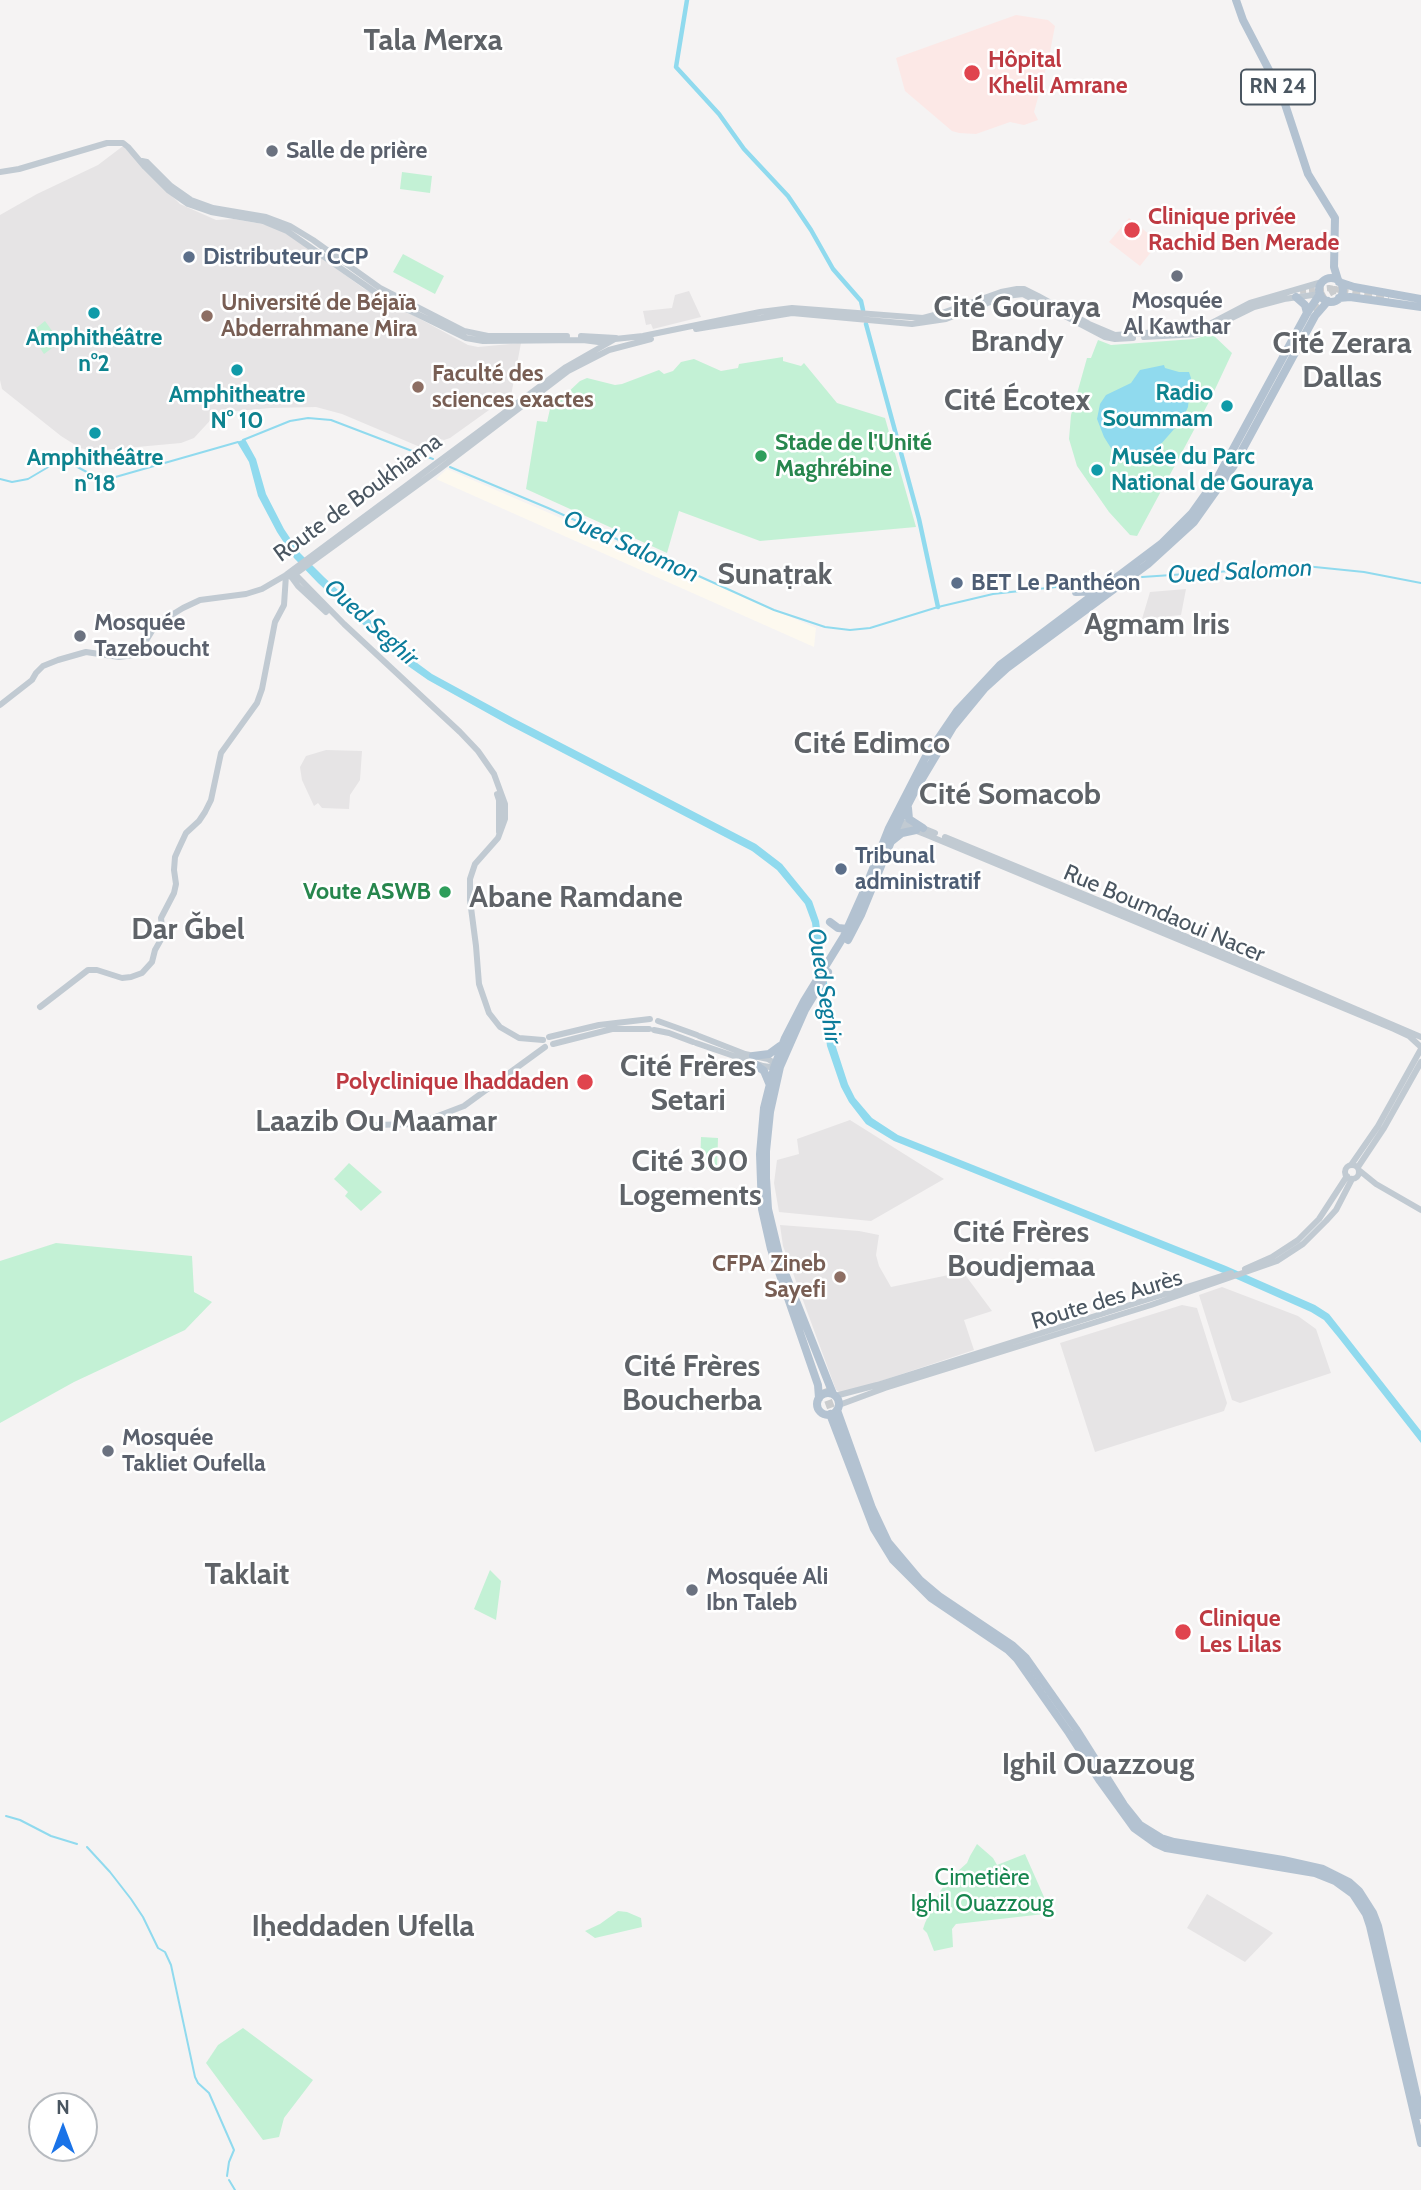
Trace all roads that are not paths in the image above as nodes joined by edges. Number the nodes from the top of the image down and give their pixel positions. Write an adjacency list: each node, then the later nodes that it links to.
1 (1236, 0): 4 (main road, RN 24)
2 (0, 172): 3 (street)
3 (252, 216): 15 (street); 16 (street)
4 (1334, 267): 5 (main road, RN 24); 6 (main road, RN 24)
5 (1325, 280): 6 (main road); 7 (main road); 14 (street)
6 (1338, 281): 9 (main road); 10 (main road)
7 (1320, 294): 8 (street); 11 (main road); 13 (main road)
8 (1296, 297): 13 (main road); 14 (street)
9 (1339, 298): 11 (main road); 12 (main road)
10 (1421, 299)
11 (1328, 301): 25 (main road)
12 (1421, 307)
13 (1307, 313): 22 (main road)
14 (871, 318): 15 (street, Route de Boukhiama); 17 (street, Route de Boukhiama)
15 (619, 338): 17 (street); 18 (street, Route de Boukhiama)
16 (589, 341): 18 (street); 19 (street)
17 (626, 345): 18 (street, Route de Boukhiama)
18 (611, 346): 19 (street, Route de Boukhiama); 20 (street, Route de Boukhiama)
19 (591, 352): 20 (street, Route de Boukhiama)
20 (446, 460): 21 (street, Route de Boukhiama)
21 (292, 573): 24 (street, Route de Boukhiama); 33 (street); 38 (street)
22 (1100, 591): 23 (main road); 26 (main road)
23 (1076, 592)
24 (0, 705)
25 (910, 801): 26 (main road); 27 (main road)
26 (894, 825): 27 (street, Rue Boumdaoui Nacer); 28 (main road); 30 (main road)
27 (920, 829): 28 (main road); 36 (street, Rue Boumdaoui Nacer); 40 (street, Rue Boumdaoui Nacer)
28 (890, 843): 31 (main road)
29 (830, 922): 30 (main road)
30 (848, 929): 31 (main road)
31 (837, 954): 32 (main road)
32 (817, 985): 39 (main road); 43 (main road)
33 (40, 1007)
34 (654, 1020): 35 (street); 37 (street); 38 (street)
35 (652, 1030): 37 (street); 38 (street)
36 (1421, 1037)
37 (696, 1039): 41 (street)
38 (547, 1042): 45 (street)
39 (783, 1044): 41 (main road); 43 (main road)
40 (1421, 1048): 46 (street)
41 (752, 1059): 43 (street); 44 (main road)
42 (1421, 1062): 46 (street)
43 (776, 1066): 44 (main road); 51 (main road)
44 (769, 1085): 51 (main road)
45 (374, 1125)
46 (1356, 1168): 47 (street); 47 (street); 48 (street)
47 (1351, 1178): 48 (street); 50 (street, Route des Aurès)
48 (1376, 1184): 49 (street)
49 (1421, 1210)
50 (1219, 1279): 53 (street, Route des Aurès); 55 (street, Route des Aurès)
51 (792, 1300): 52 (main road); 53 (main road); 54 (main road)
52 (824, 1389)
53 (834, 1395): 54 (main road); 55 (main road)
54 (819, 1398): 55 (main road)
55 (835, 1412): 56 (main road); 56 (main road)
56 (869, 1508): 57 (main road); 58 (main road)
57 (1421, 2115)
58 (1421, 2143)

